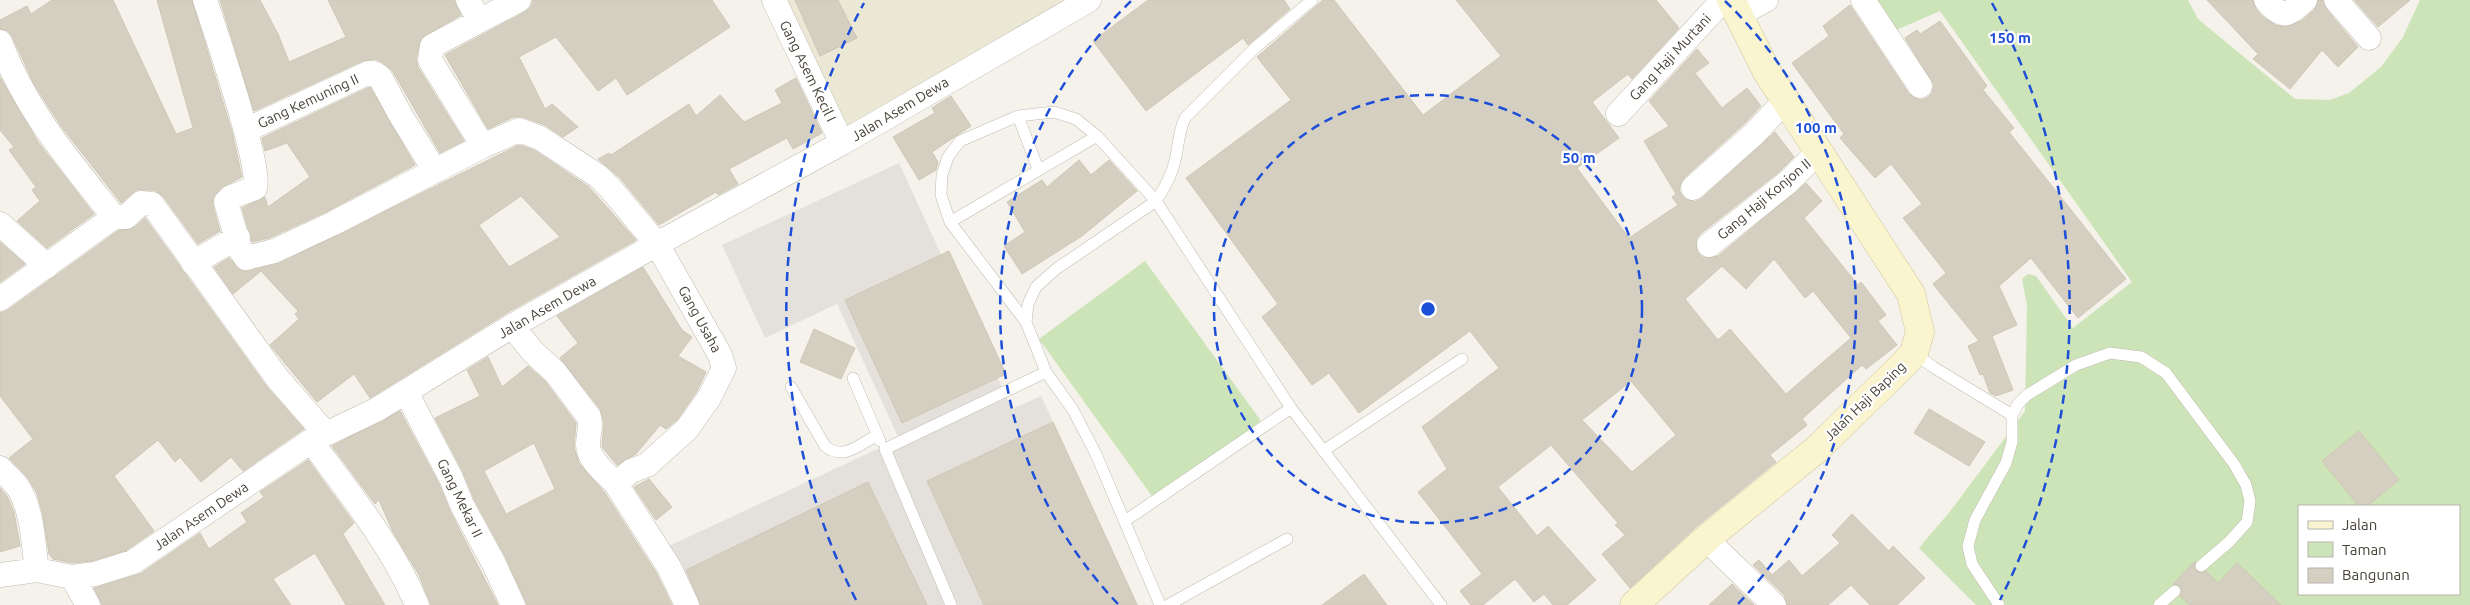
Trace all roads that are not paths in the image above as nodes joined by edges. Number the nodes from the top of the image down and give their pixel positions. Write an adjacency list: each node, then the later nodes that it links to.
1 (205, 0): 19 (street)
2 (519, 0): 12 (street)
3 (774, 0): 21 (street, Gang Asem Kecil I)
4 (1089, 0): 21 (street, Jalan Asem Dewa)
5 (1312, 0): 27 (lane)
6 (1766, 0): 11 (street, Gang Haji Murtani)
7 (1864, 0): 15 (street)
8 (2266, 0): 9 (street)
9 (2304, 0)
10 (2336, 0): 13 (street)
11 (1731, 5): 16 (street, Jalan Haji Baping); 17 (street, Gang Haji Murtani)
12 (473, 10): 22 (street)
13 (2369, 38)
14 (0, 42): 28 (street)
15 (1920, 86)
16 (1785, 101): 23 (street, Jalan Haji Baping); 26 (street)
17 (1618, 114)
18 (1018, 116): 20 (lane); 24 (lane); 29 (lane)
19 (246, 130): 25 (street, Gang Kemuning II); 31 (street)
20 (1097, 136): 24 (lane); 27 (lane)
21 (842, 143): 32 (street, Jalan Asem Dewa)
22 (483, 146): 25 (street); 32 (street)
23 (1818, 152): 33 (street, Gang Haji Konjon II); 39 (street, Jalan Haji Baping)
24 (1038, 169): 29 (lane)
25 (435, 171): 31 (street)
26 (1693, 188)
27 (1156, 201): 37 (lane); 45 (lane)
28 (114, 217): 34 (street); 35 (street)
29 (950, 222): 37 (lane)
30 (0, 224): 35 (street)
31 (238, 237): 34 (street)
32 (657, 244): 38 (street, Jalan Asem Dewa); 52 (street, Gang Usaha)
33 (1709, 245)
34 (193, 262): 48 (street)
35 (47, 266): 36 (street)
36 (0, 299)
37 (1026, 322): 41 (lane)
38 (512, 326): 44 (street, Jalan Asem Dewa); 52 (street)
39 (1914, 353): 46 (lane); 54 (street, Jalan Haji Baping)
40 (1462, 359): 50 (lane)
41 (1046, 372): 49 (lane); 53 (lane)
42 (853, 378): 47 (lane)
43 (791, 386): 47 (lane)
44 (406, 392): 48 (street, Jalan Asem Dewa); 63 (street, Gang Mekar II)
45 (1291, 408): 50 (lane); 53 (lane)
46 (2012, 415): 56 (lane); 71 (lane)
47 (877, 435): 49 (lane)
48 (318, 438): 59 (street, Jalan Asem Dewa); 62 (street)
49 (885, 449): 65 (lane)
50 (1323, 451): 68 (lane)
51 (0, 468): 57 (street)
52 (616, 484): 64 (street)
53 (1125, 521): 66 (lane)
54 (1706, 539): 69 (street, Jalan Haji Baping); 70 (street)
55 (1287, 540): 67 (lane)
56 (2201, 566)
57 (34, 570): 58 (street, Jalan Asem Dewa); 59 (street, Jalan Asem Dewa)
58 (2, 575)
59 (72, 576): 61 (street)
60 (2175, 591): 72 (lane)
61 (88, 605)
62 (417, 605)
63 (513, 605)
64 (686, 605)
65 (951, 605)
66 (1160, 605)
67 (1168, 605)
68 (1441, 605)
69 (1634, 605)
70 (1774, 605)
71 (1999, 605)
72 (2159, 605)

